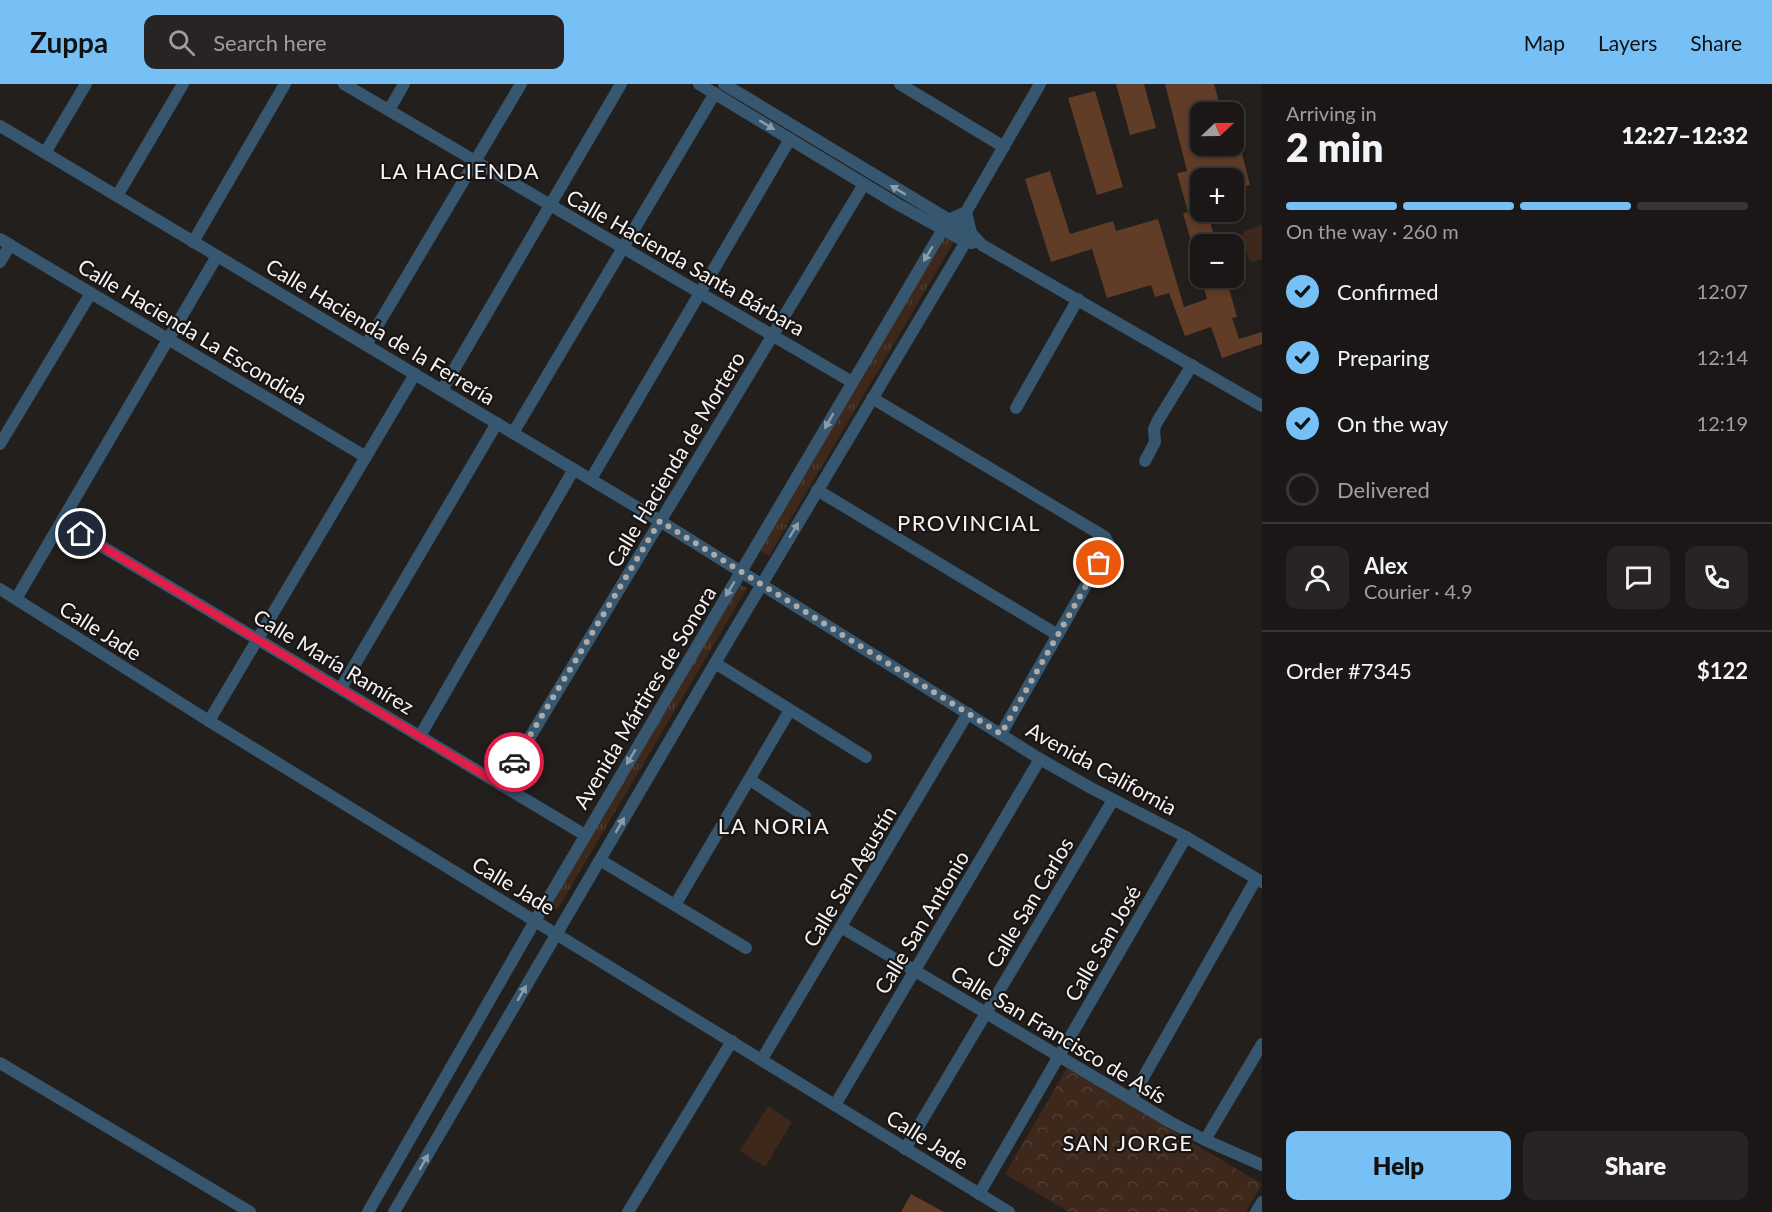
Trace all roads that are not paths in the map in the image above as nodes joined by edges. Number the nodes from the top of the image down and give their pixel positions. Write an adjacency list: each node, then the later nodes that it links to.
1 (86, 84): 18 (street)
2 (183, 84): 21 (street)
3 (285, 84): 27 (street)
4 (344, 84): 14 (street, Calle Hacienda Santa Bárbara)
5 (404, 84): 14 (street)
6 (521, 84): 19 (street)
7 (621, 84): 22 (street)
8 (699, 84): 12 (street)
9 (724, 84): 13 (street)
10 (900, 84): 17 (street)
11 (1040, 84): 17 (street)
12 (714, 93): 13 (street); 28 (street)
13 (738, 93): 16 (street, one-way to 16); 24 (street, one-way to 13)
14 (389, 110): 19 (street, Calle Hacienda Santa Bárbara)
15 (0, 126): 18 (street, Calle Hacienda de la Ferrería)
16 (790, 139): 20 (street); 32 (street)
17 (1004, 147): 23 (street)
18 (45, 153): 21 (street, Calle Hacienda de la Ferrería)
19 (475, 161): 22 (street, Calle Hacienda Santa Bárbara); 36 (street)
20 (864, 184): 24 (street); 34 (street, Calle Hacienda de Mortero)
21 (117, 196): 27 (street, Calle Hacienda de la Ferrería)
22 (550, 205): 28 (street, Calle Hacienda Santa Bárbara); 40 (street)
23 (966, 212): 24 (street); 25 (street)
24 (945, 224): 25 (street); 39 (street, Avenida Mártires de Sonora, one-way to 39)
25 (969, 238): 33 (street); 41 (street, Avenida Mártires de Sonora)
26 (5, 242): 30 (street); 31 (street, Calle Hacienda La Escondida)
27 (193, 242): 29 (street, Calle Hacienda de la Ferrería)
28 (623, 248): 32 (street, Calle Hacienda Santa Bárbara); 45 (street)
29 (217, 256): 35 (street); 36 (street, Calle Hacienda de la Ferrería)
30 (0, 262)
31 (91, 293): 35 (street, Calle Hacienda La Escondida); 46 (street)
32 (700, 293): 34 (street, Calle Hacienda Santa Bárbara); 50 (street)
33 (1078, 299): 37 (street); 43 (street)
34 (773, 336): 39 (street, Calle Hacienda Santa Bárbara); 52 (street, Calle Hacienda de Mortero)
35 (168, 339): 47 (street, Calle Hacienda La Escondida); 53 (street)
36 (366, 345): 38 (street, Calle Hacienda de la Ferrería)
37 (1192, 365): 42 (street); 48 (street)
38 (415, 374): 40 (street, Calle Hacienda de la Ferrería); 47 (street)
39 (852, 382): 54 (street, Avenida Mártires de Sonora, one-way to 54)
40 (442, 390): 44 (street, Calle Hacienda de la Ferrería)
41 (872, 398): 51 (street, Avenida Mártires de Sonora); 58 (street)
42 (1262, 406)
43 (1016, 408)
44 (497, 423): 45 (street, Calle Hacienda de la Ferrería); 61 (street)
45 (513, 433): 49 (street, Calle Hacienda de la Ferrería)
46 (0, 444)
47 (366, 457): 59 (street)
48 (1145, 461)
49 (574, 469): 50 (street, Calle Hacienda de la Ferrería); 66 (street)
50 (591, 479): 52 (street, Calle Hacienda de la Ferrería)
51 (817, 490): 55 (street, Avenida Mártires de Sonora, one-way to 51); 58 (street)
52 (660, 521): 54 (street, Calle Hacienda de la Ferrería); 70 (street, Calle Hacienda de Mortero)
53 (62, 522): 57 (street); 59 (street, Calle María Ramírez)
54 (741, 571): 55 (street, Avenida California); 73 (street, Avenida Mártires de Sonora, one-way to 73)
55 (762, 584): 60 (street, Avenida Mártires de Sonora); 63 (street, Avenida California)
56 (0, 589): 57 (street, Calle Jade)
57 (16, 599): 64 (street, Calle Jade)
58 (1058, 635): 65 (street)
59 (258, 639): 61 (street, Calle María Ramírez); 64 (street)
60 (715, 663): 62 (street); 75 (street, Avenida Mártires de Sonora, one-way to 60)
61 (341, 688): 66 (street, Calle María Ramírez)
62 (790, 710): 67 (street); 69 (street)
63 (968, 713): 65 (street, Avenida California); 79 (street, Calle San Agustín)
64 (209, 721): 78 (street, Calle Jade)
65 (1001, 734): 68 (street, Avenida California)
66 (420, 736): 70 (street, Calle María Ramírez)
67 (866, 757)
68 (1040, 759): 71 (street, Avenida California); 82 (street, Calle San Antonio)
69 (750, 780): 72 (street); 77 (street)
70 (501, 785): 73 (street, Calle María Ramírez)
71 (1113, 800): 74 (street, Avenida California); 83 (street, Calle San Carlos)
72 (805, 816)
73 (585, 835): 78 (street, Avenida Mártires de Sonora)
74 (1186, 837): 76 (street, Avenida California); 86 (street, Calle San José)
75 (600, 860): 77 (street); 80 (street, Avenida Mártires de Sonora)
76 (1259, 881): 89 (street)
77 (675, 905): 81 (street)
78 (535, 921): 80 (street, Calle Jade); 97 (street, Avenida Mártires de Sonora)
79 (841, 927): 82 (street, Calle San Francisco de Asís); 87 (street, Calle San Agustín)
80 (557, 934): 84 (street, Calle Jade); 98 (street, Avenida Mártires de Sonora, one-way to 80)
81 (746, 948)
82 (914, 970): 83 (street, Calle San Francisco de Asís); 90 (street, Calle San Antonio)
83 (986, 1012): 86 (street, Calle San Francisco de Asís); 92 (street, Calle San Carlos)
84 (732, 1041): 87 (street, Calle Jade); 99 (street)
85 (1262, 1044): 91 (street)
86 (1059, 1056): 89 (street, Calle San Francisco de Asís); 94 (street, Calle San José)
87 (762, 1059): 90 (street, Calle Jade)
88 (0, 1063): 96 (street)
89 (1131, 1099): 91 (street, Calle San Francisco de Asís)
90 (835, 1105): 92 (street, Calle Jade)
91 (1205, 1140): 93 (street, Calle San Francisco de Asís)
92 (905, 1149): 94 (street, Calle Jade)
93 (1262, 1165)
94 (979, 1194): 100 (street, Calle Jade)
95 (1262, 1202): 101 (street)
96 (250, 1212)
97 (368, 1212)
98 (394, 1212)
99 (628, 1212)
100 (1009, 1212)
101 (1256, 1212)

